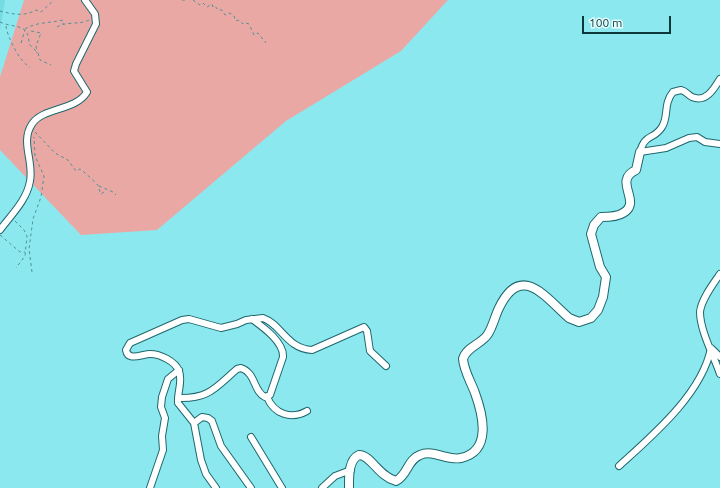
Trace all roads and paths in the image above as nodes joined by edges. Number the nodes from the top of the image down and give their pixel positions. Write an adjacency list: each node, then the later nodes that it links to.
1 (54, 0): 6 (path)
2 (85, 0): 7 (street)
3 (182, 0): 4 (path)
4 (185, 0)
5 (193, 0): 15 (path)
6 (0, 10)
7 (96, 17): 9 (path); 20 (street)
8 (0, 22): 10 (path)
9 (63, 24): 11 (path); 12 (path)
10 (6, 25): 12 (path); 18 (path)
11 (57, 27)
12 (25, 30): 14 (path); 16 (path)
13 (31, 31): 16 (path)
14 (21, 43)
15 (266, 43)
16 (38, 54): 17 (path)
17 (51, 65)
18 (30, 67)
19 (720, 79): 22 (street)
20 (31, 130): 23 (path); 26 (street); 31 (path)
21 (720, 144): 22 (street)
22 (640, 152): 45 (street)
23 (99, 186): 24 (path); 25 (path)
24 (104, 192)
25 (116, 195)
26 (9, 218): 27 (street); 29 (path)
27 (0, 230)
28 (0, 235): 29 (path)
29 (25, 252): 30 (path)
30 (16, 268)
31 (32, 272)
32 (720, 274): 34 (street)
33 (252, 319): 36 (street); 37 (street); 39 (street)
34 (711, 348): 35 (street); 38 (street); 44 (street)
35 (720, 357)
36 (386, 366)
37 (179, 370): 40 (street); 47 (street)
38 (720, 374)
39 (267, 397): 40 (street); 41 (street)
40 (178, 398): 42 (street)
41 (307, 411)
42 (194, 423): 46 (street); 48 (street)
43 (251, 437): 49 (street)
44 (619, 466)
45 (351, 470): 50 (street); 51 (street)
46 (248, 487)
47 (150, 488)
48 (216, 488)
49 (282, 488)
50 (322, 488)
51 (349, 488)

